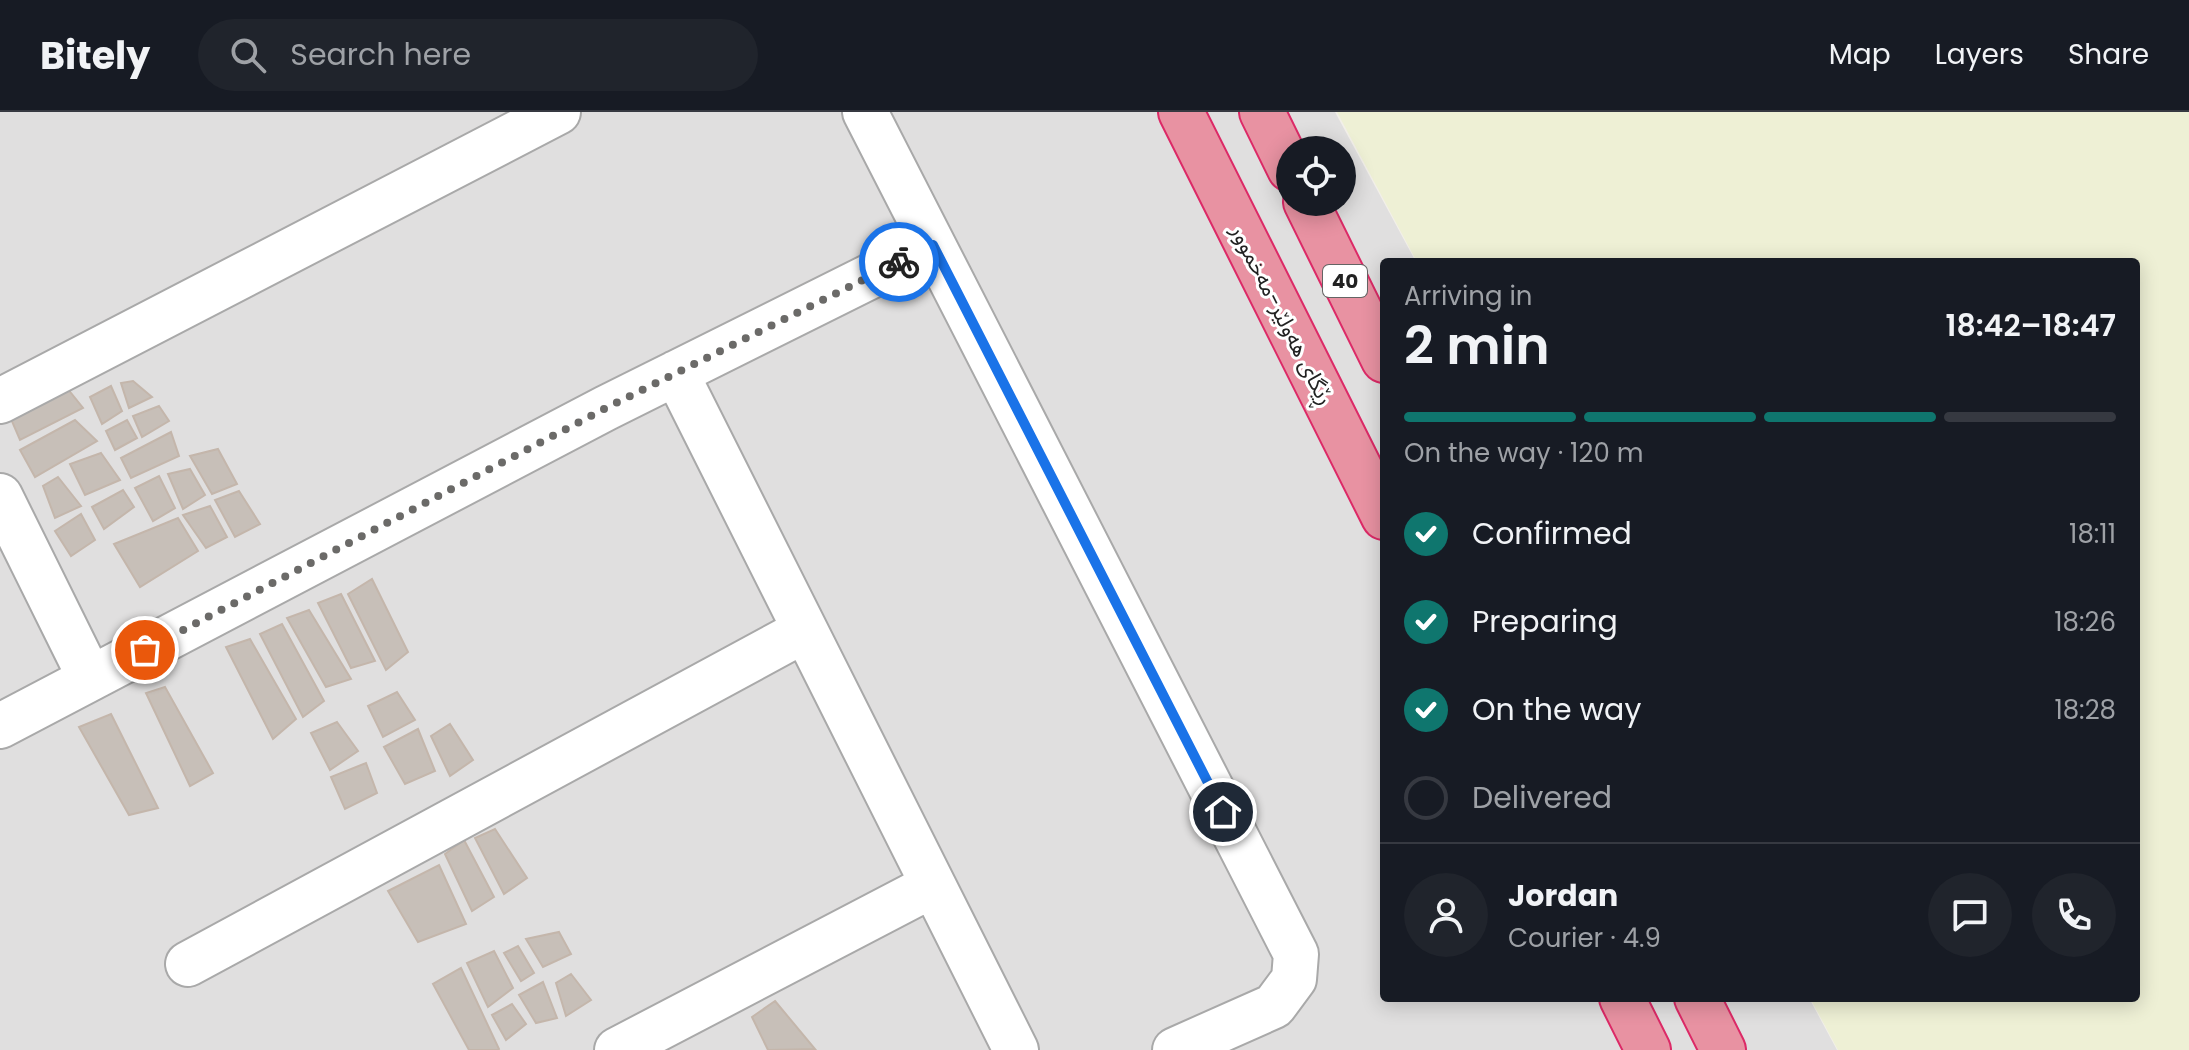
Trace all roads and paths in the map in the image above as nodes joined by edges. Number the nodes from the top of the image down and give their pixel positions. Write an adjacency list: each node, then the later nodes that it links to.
1 (865, 112): 7 (street)
2 (1181, 112): 12 (highway, ڕێگای هەولێر-مەخموور)
3 (1262, 112): 5 (highway)
4 (552, 113): 10 (street)
5 (1276, 140)
6 (1313, 216): 8 (highway, 40)
7 (933, 245): 9 (street); 22 (street)
8 (1380, 352)
9 (676, 373): 13 (street); 14 (street)
10 (0, 401)
11 (0, 496): 14 (street)
12 (1380, 509)
13 (805, 630): 16 (street); 17 (street)
14 (90, 678): 15 (street)
15 (0, 726)
16 (933, 885): 20 (street); 21 (street)
17 (188, 964)
18 (1624, 1002): 23 (highway)
19 (1699, 1002): 24 (highway)
20 (617, 1050)
21 (1016, 1050)
22 (1175, 1050)
23 (1648, 1050)
24 (1723, 1050)

